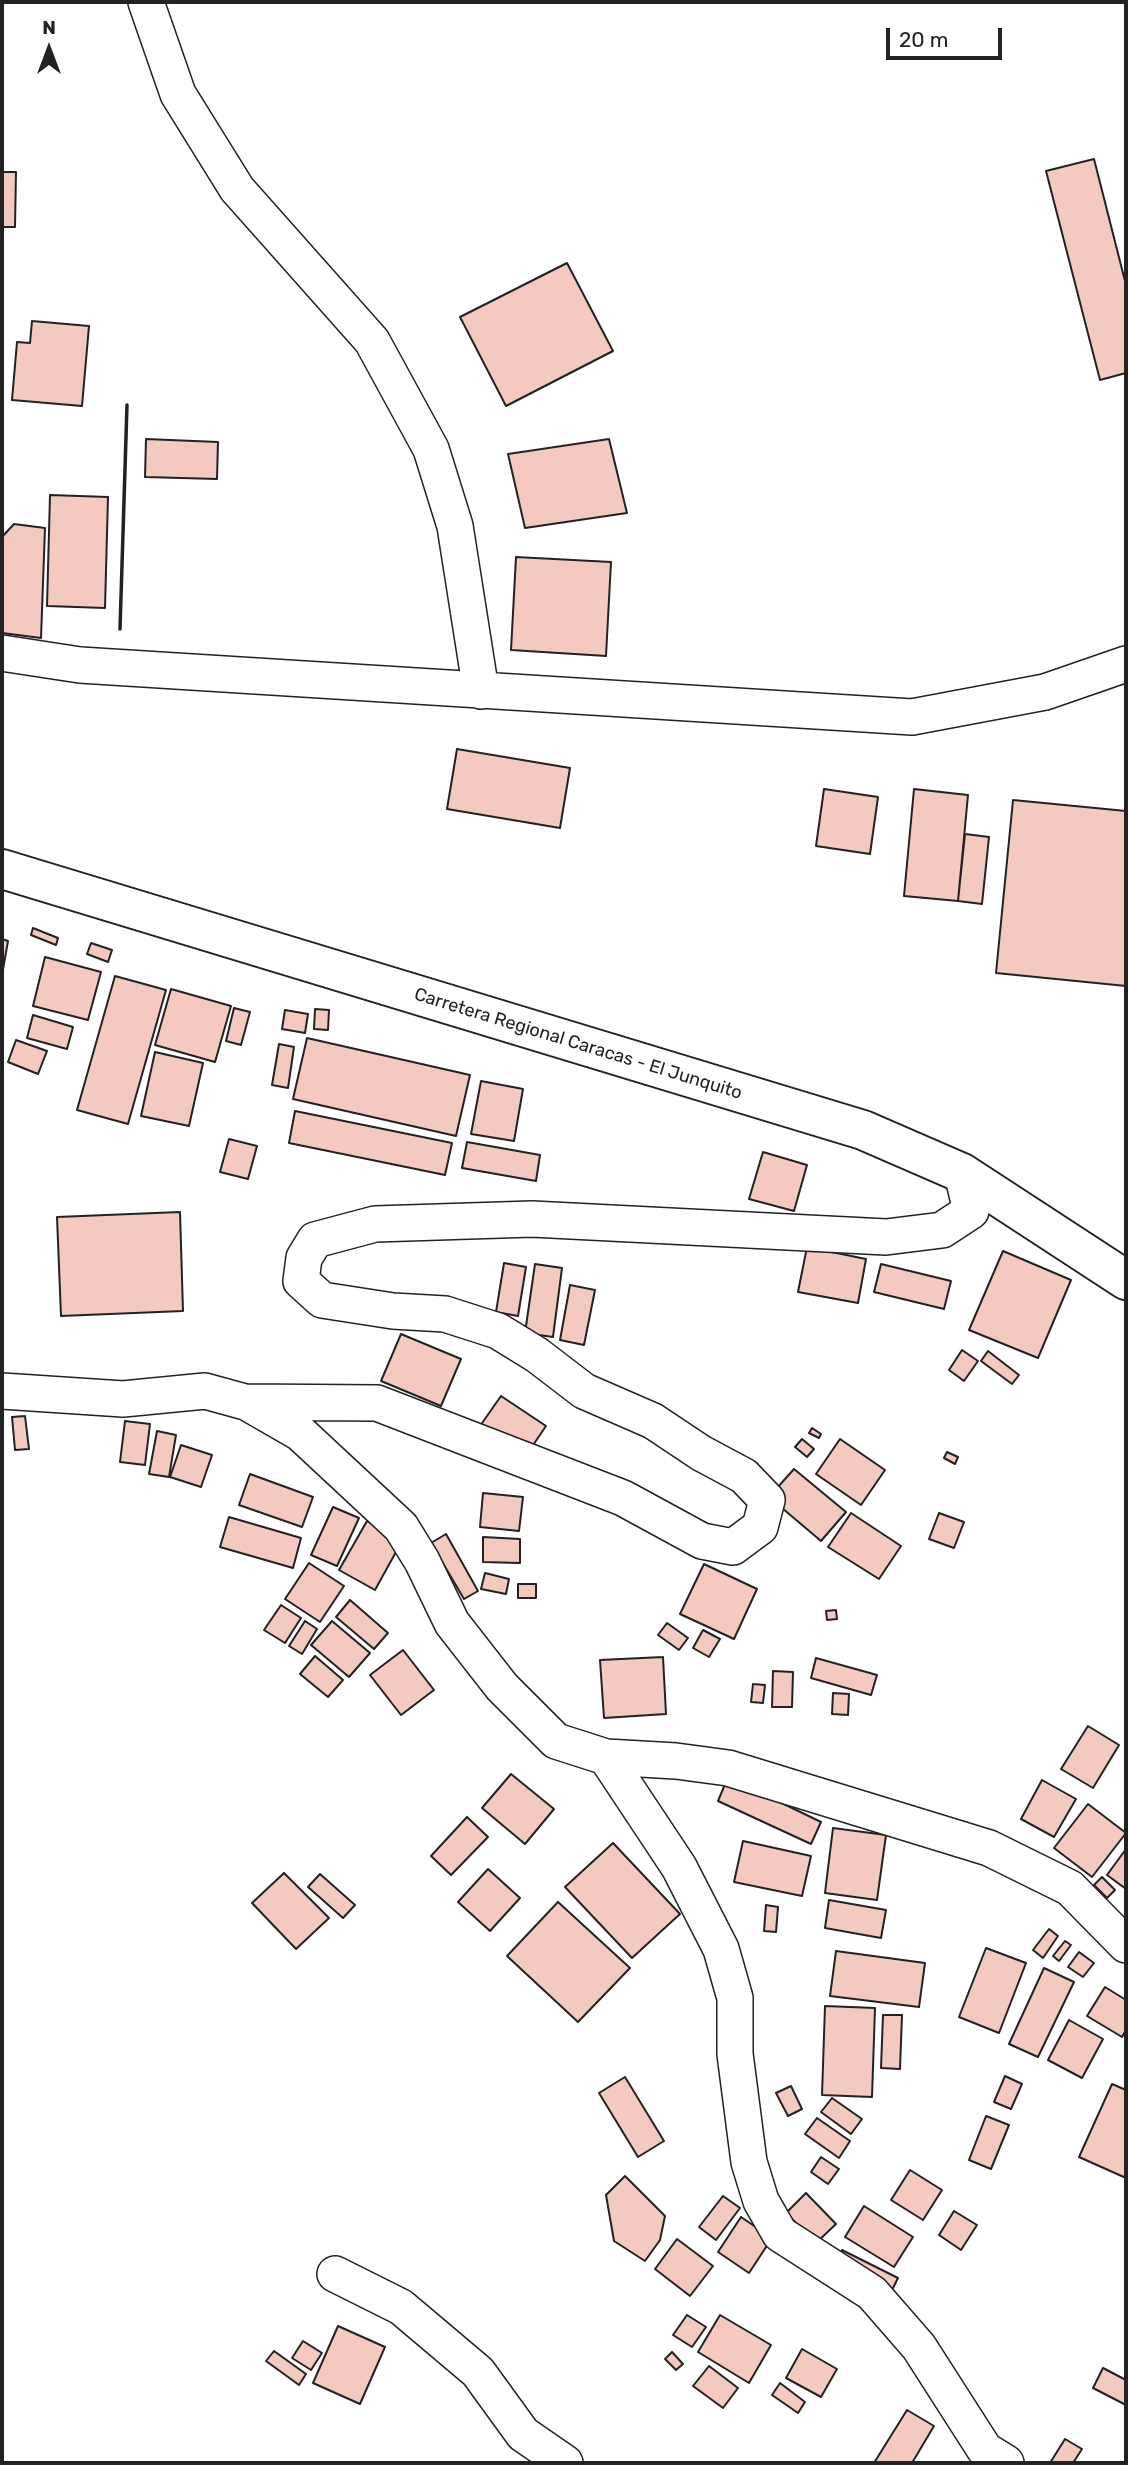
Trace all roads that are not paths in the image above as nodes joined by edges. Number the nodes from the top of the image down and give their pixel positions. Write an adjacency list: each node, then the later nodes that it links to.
1 (146, 2): 4 (street)
2 (2, 653): 4 (street)
3 (1126, 664): 4 (street)
4 (481, 691)
5 (2, 869): 6 (main road, Carretera Regional Caracas - El Junquito)
6 (962, 1173): 7 (main road, Carretera Regional Caracas - El Junquito); 9 (street)
7 (1126, 1280)
8 (2, 1391): 9 (street)
9 (245, 1402): 10 (street)
10 (606, 1757): 11 (street); 14 (street)
11 (1126, 1945)
12 (335, 2274): 13 (street)
13 (565, 2463)
14 (1006, 2463)

